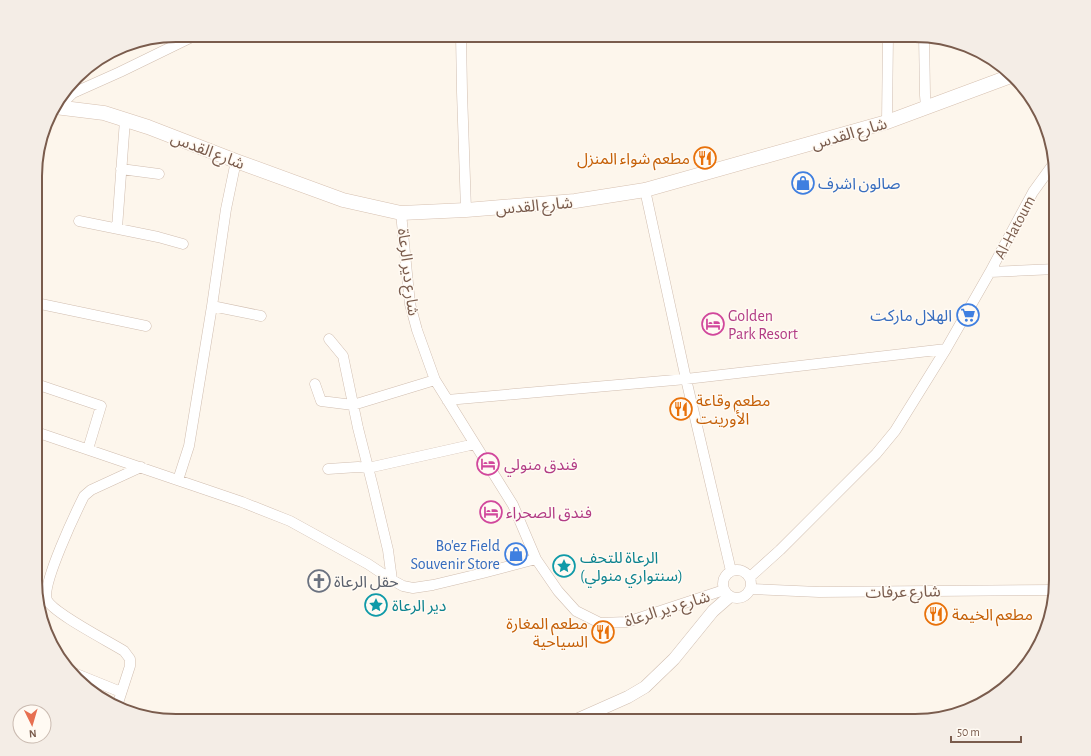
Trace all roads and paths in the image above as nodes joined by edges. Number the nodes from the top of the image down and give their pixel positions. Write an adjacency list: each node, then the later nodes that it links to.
1 (182, 42): 6 (street)
2 (461, 42): 16 (street)
3 (888, 42): 10 (street)
4 (924, 42): 8 (street)
5 (1006, 78): 8 (main road, شارع القدس)
6 (69, 97)
7 (61, 108): 9 (main road, شارع القدس)
8 (926, 108): 10 (main road, شارع القدس)
9 (125, 120): 11 (main road, شارع القدس); 12 (street)
10 (887, 122): 15 (main road, شارع القدس)
11 (236, 161): 17 (main road, شارع القدس); 24 (street)
12 (121, 169): 14 (street); 19 (street)
13 (1049, 169): 22 (street, Al-Hatoum)
14 (159, 174)
15 (645, 190): 16 (main road, شارع القدس); 29 (street)
16 (466, 210): 17 (main road, شارع القدس)
17 (401, 213): 30 (street, شارع دير الرعاة)
18 (79, 221): 19 (street)
19 (117, 228): 20 (street)
20 (183, 244)
21 (1049, 269): 22 (street)
22 (990, 272): 28 (street, Al-Hatoum)
23 (42, 305): 26 (street)
24 (212, 306): 25 (street); 41 (street)
25 (261, 316)
26 (146, 326)
27 (329, 339): 34 (street)
28 (946, 349): 29 (street); 44 (street, Al-Hatoum)
29 (686, 379): 33 (street); 43 (street)
30 (435, 380): 33 (street, شارع دير الرعاة); 34 (street)
31 (315, 384): 34 (street)
32 (42, 386): 37 (street)
33 (447, 400): 36 (street, شارع دير الرعاة)
34 (353, 405): 39 (street)
35 (42, 434): 37 (street)
36 (475, 444): 39 (street); 42 (street, شارع دير الرعاة)
37 (88, 449): 38 (street)
38 (140, 467): 41 (street); 50 (street)
39 (368, 468): 40 (street); 45 (street)
40 (328, 470)
41 (178, 480): 45 (street)
42 (536, 559): 45 (street); 48 (street, شارع دير الرعاة)
43 (731, 571): 44 (street); 48 (street)
44 (750, 577): 46 (street)
45 (392, 580)
46 (751, 589): 47 (street, شارع عرفات); 48 (street)
47 (1049, 590)
48 (726, 593): 52 (street)
49 (83, 677): 50 (street)
50 (121, 692): 51 (street)
51 (119, 701)
52 (590, 714)

